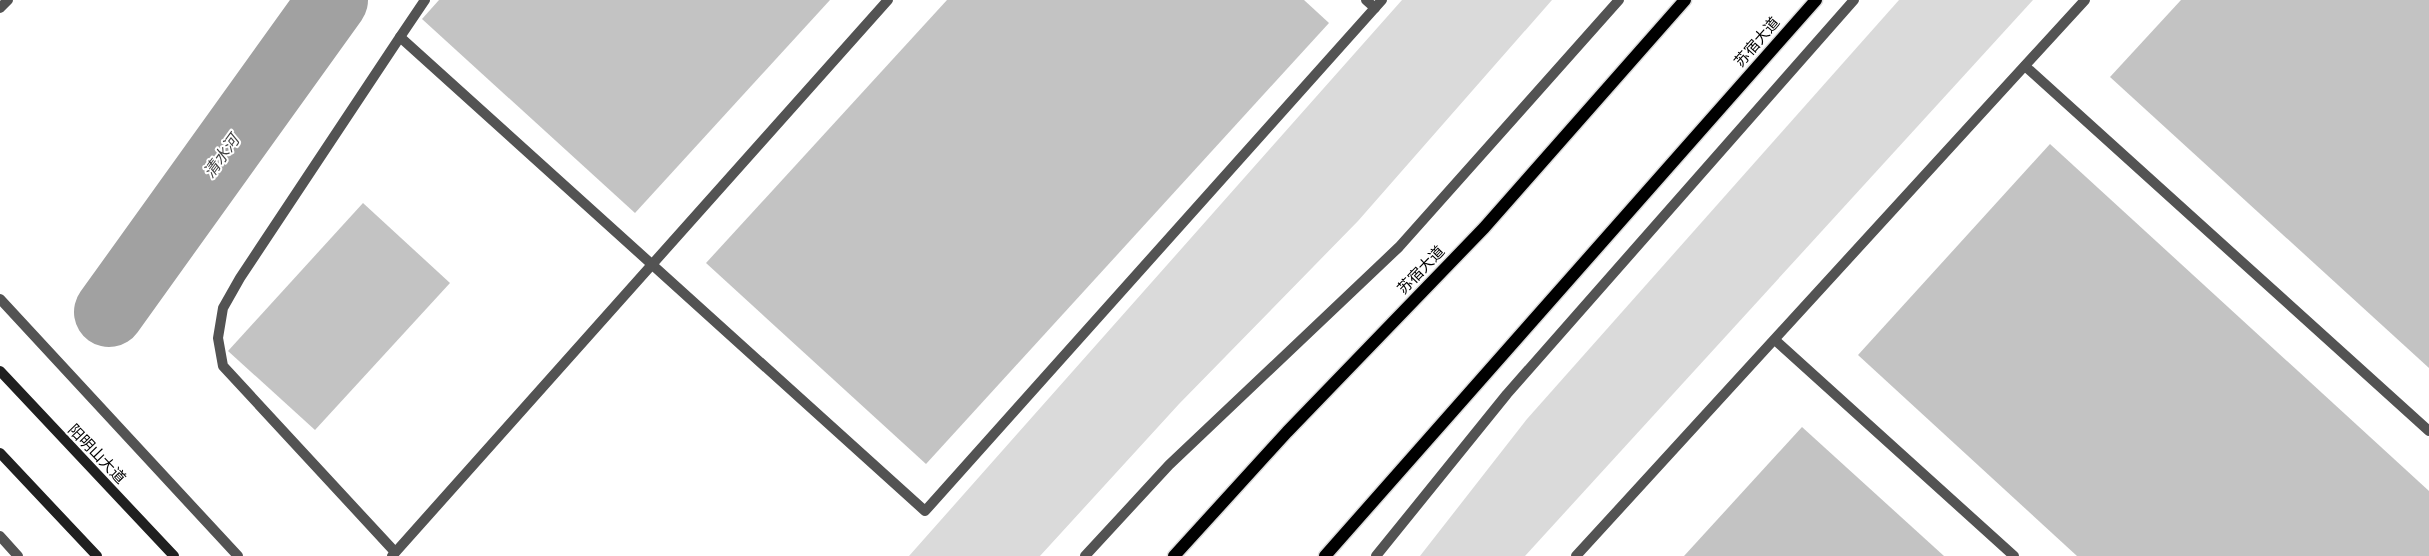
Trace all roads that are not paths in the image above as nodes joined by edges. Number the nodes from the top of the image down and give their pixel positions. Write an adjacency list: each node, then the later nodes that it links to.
1 (8, 0): 11 (lane)
2 (425, 0): 12 (lane)
3 (888, 0): 14 (lane)
4 (1366, 0): 10 (lane)
5 (1619, 0): 26 (lane)
6 (1684, 0): 27 (main road, 苏宿大道)
7 (1816, 0): 28 (main road, 苏宿大道)
8 (1854, 0): 29 (lane)
9 (2085, 0): 13 (lane)
10 (1379, 4): 14 (lane)
11 (0, 8)
12 (400, 37): 14 (lane); 21 (lane)
13 (2025, 66): 16 (lane); 18 (lane)
14 (652, 265): 21 (lane)
15 (0, 299): 25 (lane)
16 (1775, 340): 30 (lane); 31 (lane)
17 (0, 371): 24 (main road, 阳明山大道)
18 (2429, 431)
19 (0, 453): 23 (main road)
20 (0, 536): 22 (lane)
21 (393, 554)
22 (18, 556)
23 (96, 556)
24 (174, 556)
25 (238, 556)
26 (1085, 556)
27 (1174, 556)
28 (1325, 556)
29 (1376, 556)
30 (1576, 556)
31 (2014, 556)

